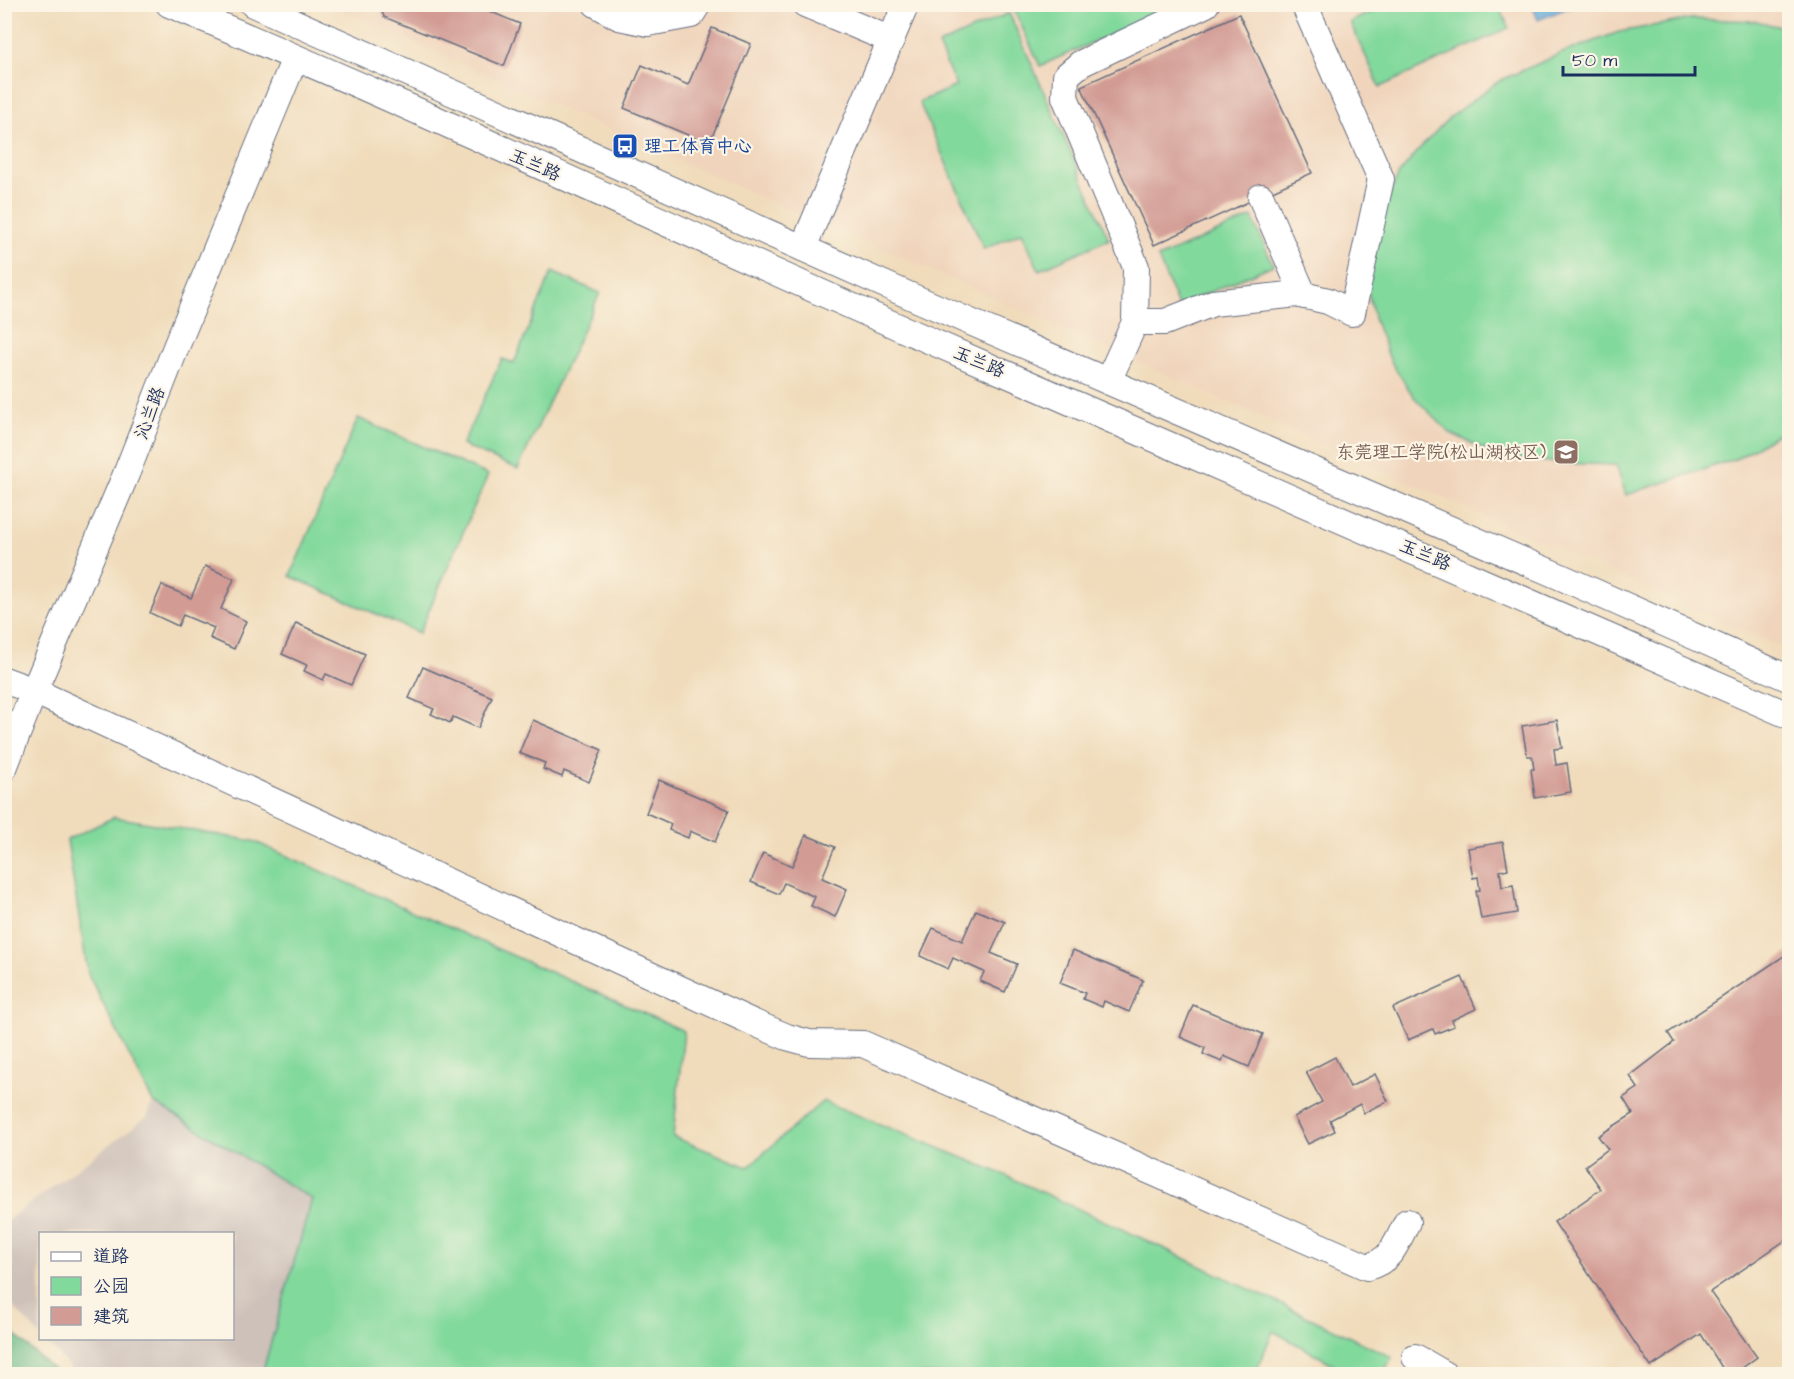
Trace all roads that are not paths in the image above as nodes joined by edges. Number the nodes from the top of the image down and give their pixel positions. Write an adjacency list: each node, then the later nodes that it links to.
1 (169, 4): 10 (street, 玉兰路)
2 (253, 4): 12 (street, 玉兰路)
3 (596, 4): 4 (street)
4 (698, 4)
5 (806, 4): 9 (street)
6 (906, 4): 9 (street)
7 (1206, 4): 14 (street)
8 (1304, 4): 13 (street)
9 (891, 40): 12 (street)
10 (295, 58): 18 (street, 沁兰路); 19 (street, 玉兰路)
11 (1261, 197): 13 (street)
12 (803, 248): 15 (street, 玉兰路)
13 (1304, 296): 14 (street)
14 (1134, 322): 15 (street)
15 (1108, 381): 16 (street, 玉兰路)
16 (1790, 679)
17 (4, 680): 18 (street)
18 (34, 691): 20 (street, 沁兰路); 21 (street)
19 (1790, 716)
20 (4, 768)
21 (1407, 1222)
22 (1415, 1357): 23 (street)
23 (1444, 1374)

